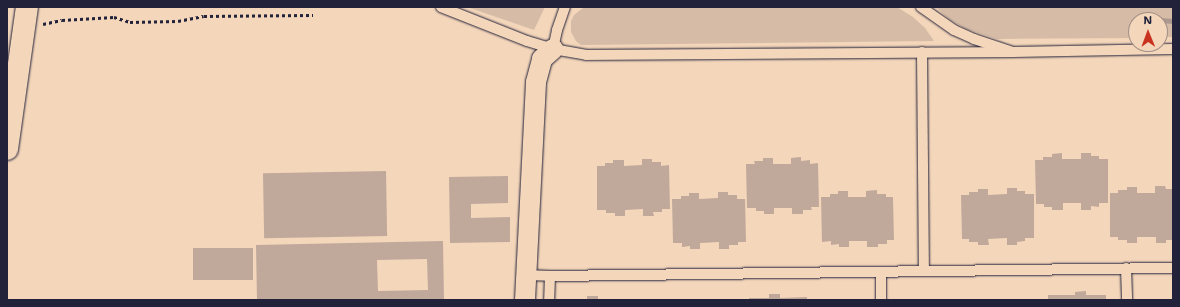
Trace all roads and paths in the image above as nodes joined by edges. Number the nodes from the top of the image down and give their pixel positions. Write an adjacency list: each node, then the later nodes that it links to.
1 (27, 7): 11 (street)
2 (441, 7): 7 (lane)
3 (565, 7): 7 (lane)
4 (921, 7): 10 (lane)
5 (313, 15): 6 (path)
6 (43, 24)
7 (553, 49): 9 (lane); 16 (street)
8 (1173, 49): 10 (lane)
9 (922, 52): 10 (lane); 14 (lane)
10 (1012, 52)
11 (7, 149)
12 (1126, 268): 13 (lane); 14 (lane); 21 (lane)
13 (1173, 268)
14 (924, 271): 15 (lane)
15 (881, 272): 17 (lane); 20 (lane)
16 (525, 275): 17 (lane); 18 (street)
17 (550, 276): 19 (lane)
18 (525, 300)
19 (549, 300)
20 (881, 300)
21 (1127, 300)

